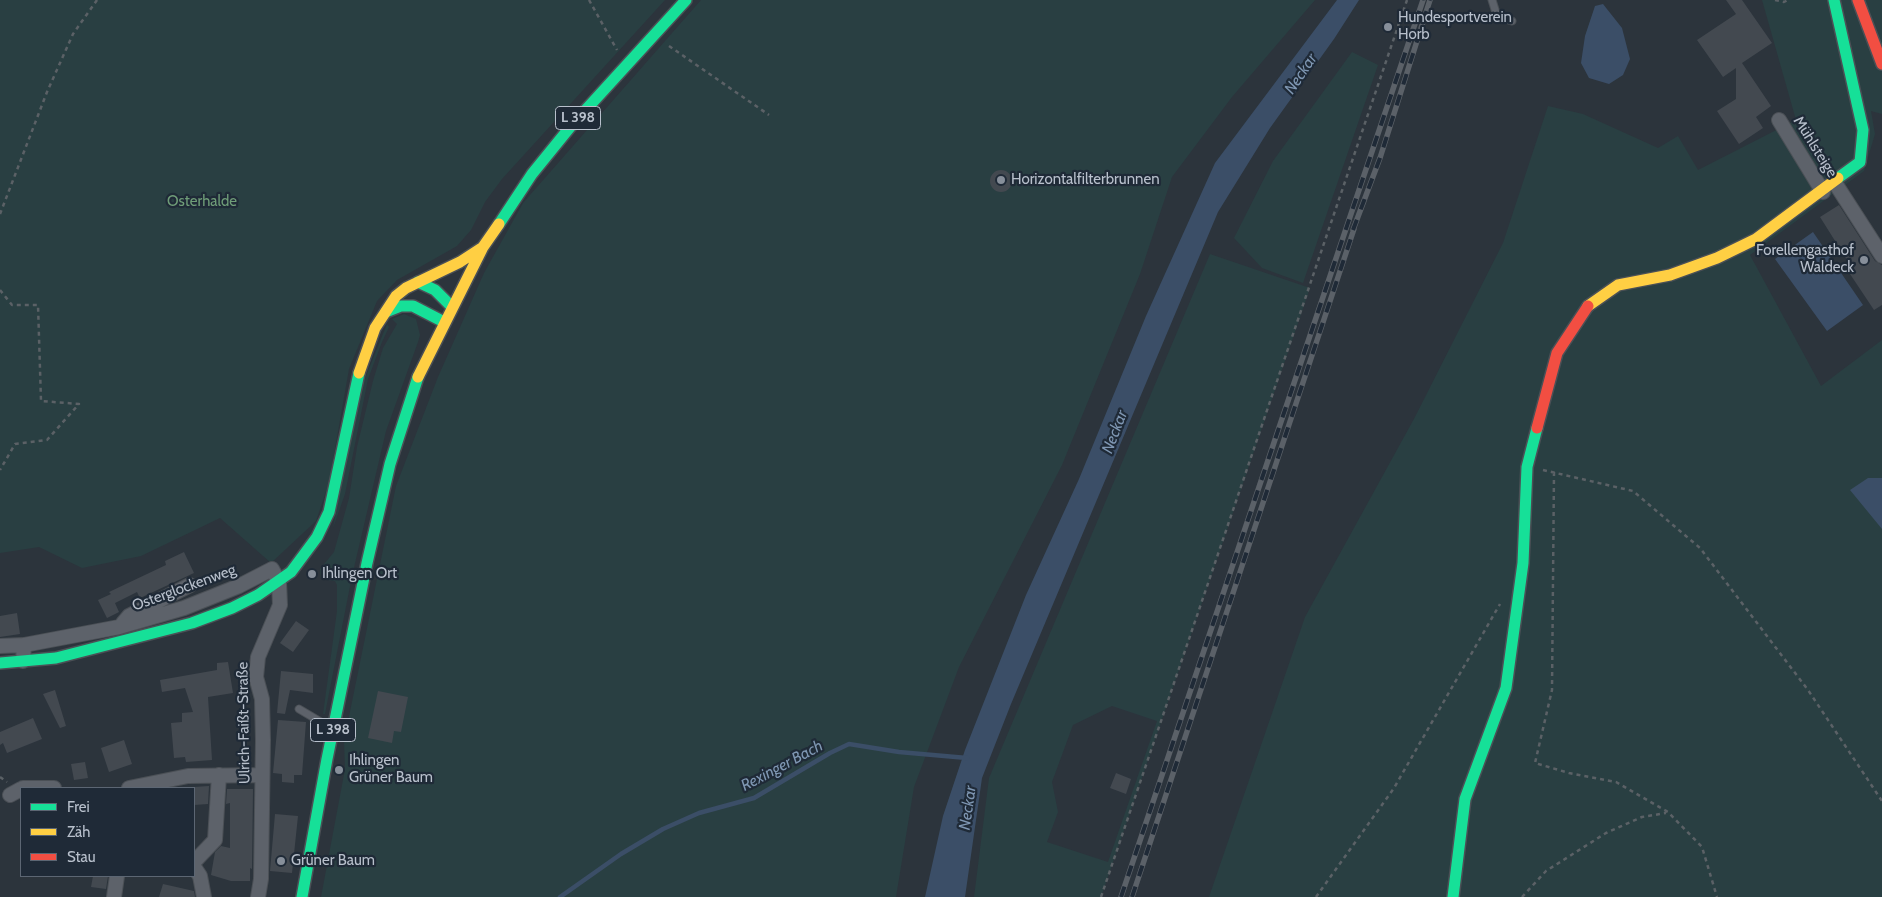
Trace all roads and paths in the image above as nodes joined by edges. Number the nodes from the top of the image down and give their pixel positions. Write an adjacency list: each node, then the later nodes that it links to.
1 (97, 0): 18 (path)
2 (589, 0): 12 (path)
3 (686, 0): 12 (street, L 398)
4 (1406, 0): 51 (path)
5 (1492, 0): 10 (lane)
6 (1775, 0): 7 (path)
7 (1788, 0)
8 (1834, 0): 16 (street)
9 (1858, 0): 13 (street)
10 (1512, 21)
11 (685, 59): 14 (path)
12 (626, 64): 19 (street, L 398)
13 (1882, 64)
14 (769, 115)
15 (1779, 120): 17 (street, Mühlsteige)
16 (1835, 183): 17 (street); 20 (street, Mühlsteige)
17 (1823, 192): 26 (street)
18 (0, 214)
19 (484, 247): 21 (street); 23 (street, L 398)
20 (1882, 256)
21 (418, 282): 23 (street); 24 (street)
22 (0, 290): 27 (path)
23 (452, 307): 25 (street, L 398)
24 (386, 312): 25 (street); 29 (street)
25 (444, 322): 38 (street, L 398)
26 (1527, 467): 28 (path); 53 (street)
27 (0, 470)
28 (1554, 472): 42 (path); 43 (path)
29 (279, 582): 32 (street, Osterglockenweg); 35 (street); 40 (street, Ulrich-Faißt-Straße)
30 (190, 585): 32 (street, Osterglockenweg)
31 (1503, 598): 52 (path)
32 (119, 628): 33 (street, Osterglockenweg)
33 (24, 645): 34 (street, Osterglockenweg); 35 (street)
34 (0, 646)
35 (23, 661): 36 (street)
36 (0, 663)
37 (299, 709): 38 (lane)
38 (333, 730): 50 (street, L 398)
39 (219, 775): 40 (street); 41 (street); 44 (street)
40 (262, 775): 49 (street, Ulrich-Faißt-Straße)
41 (134, 787)
42 (1882, 802)
43 (1668, 812): 54 (path); 55 (path)
44 (195, 861)
45 (195, 868): 48 (street)
46 (117, 877): 47 (street)
47 (114, 897)
48 (204, 897)
49 (258, 897)
50 (302, 897)
51 (1101, 897)
52 (1316, 897)
53 (1453, 897)
54 (1522, 897)
55 (1717, 897)

